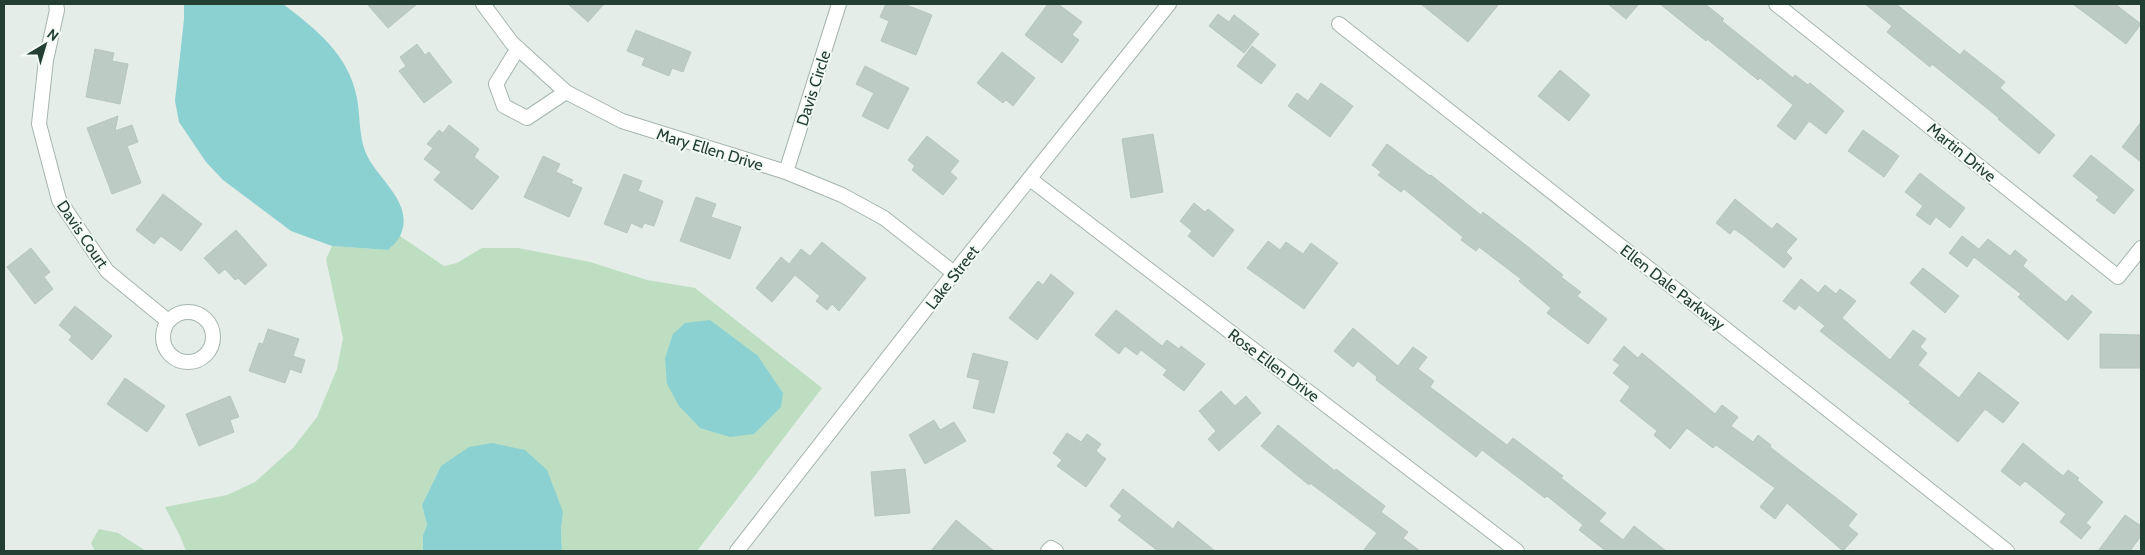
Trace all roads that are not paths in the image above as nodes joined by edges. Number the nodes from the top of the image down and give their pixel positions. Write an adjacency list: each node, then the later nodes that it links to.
1 (56, 4): 13 (street, Davis Court)
2 (483, 4): 7 (street, Mary Ellen Drive)
3 (839, 4): 9 (street, Davis Circle)
4 (1168, 4): 10 (street, Lake Street)
5 (1776, 4): 11 (street, Martin Drive)
6 (1340, 24): 18 (street, Ellen Dale Parkway)
7 (518, 48): 8 (street, Mary Ellen Drive); 8 (street)
8 (566, 92): 9 (street, Mary Ellen Drive)
9 (786, 172): 12 (street, Mary Ellen Drive)
10 (1030, 179): 12 (street, Lake Street); 17 (street, Rose Ellen Drive)
11 (2141, 248)
12 (954, 273): 14 (street, Lake Street)
13 (168, 321)
14 (737, 551)
15 (1048, 551): 16 (street)
16 (1056, 551)
17 (1517, 551)
18 (2007, 551)

